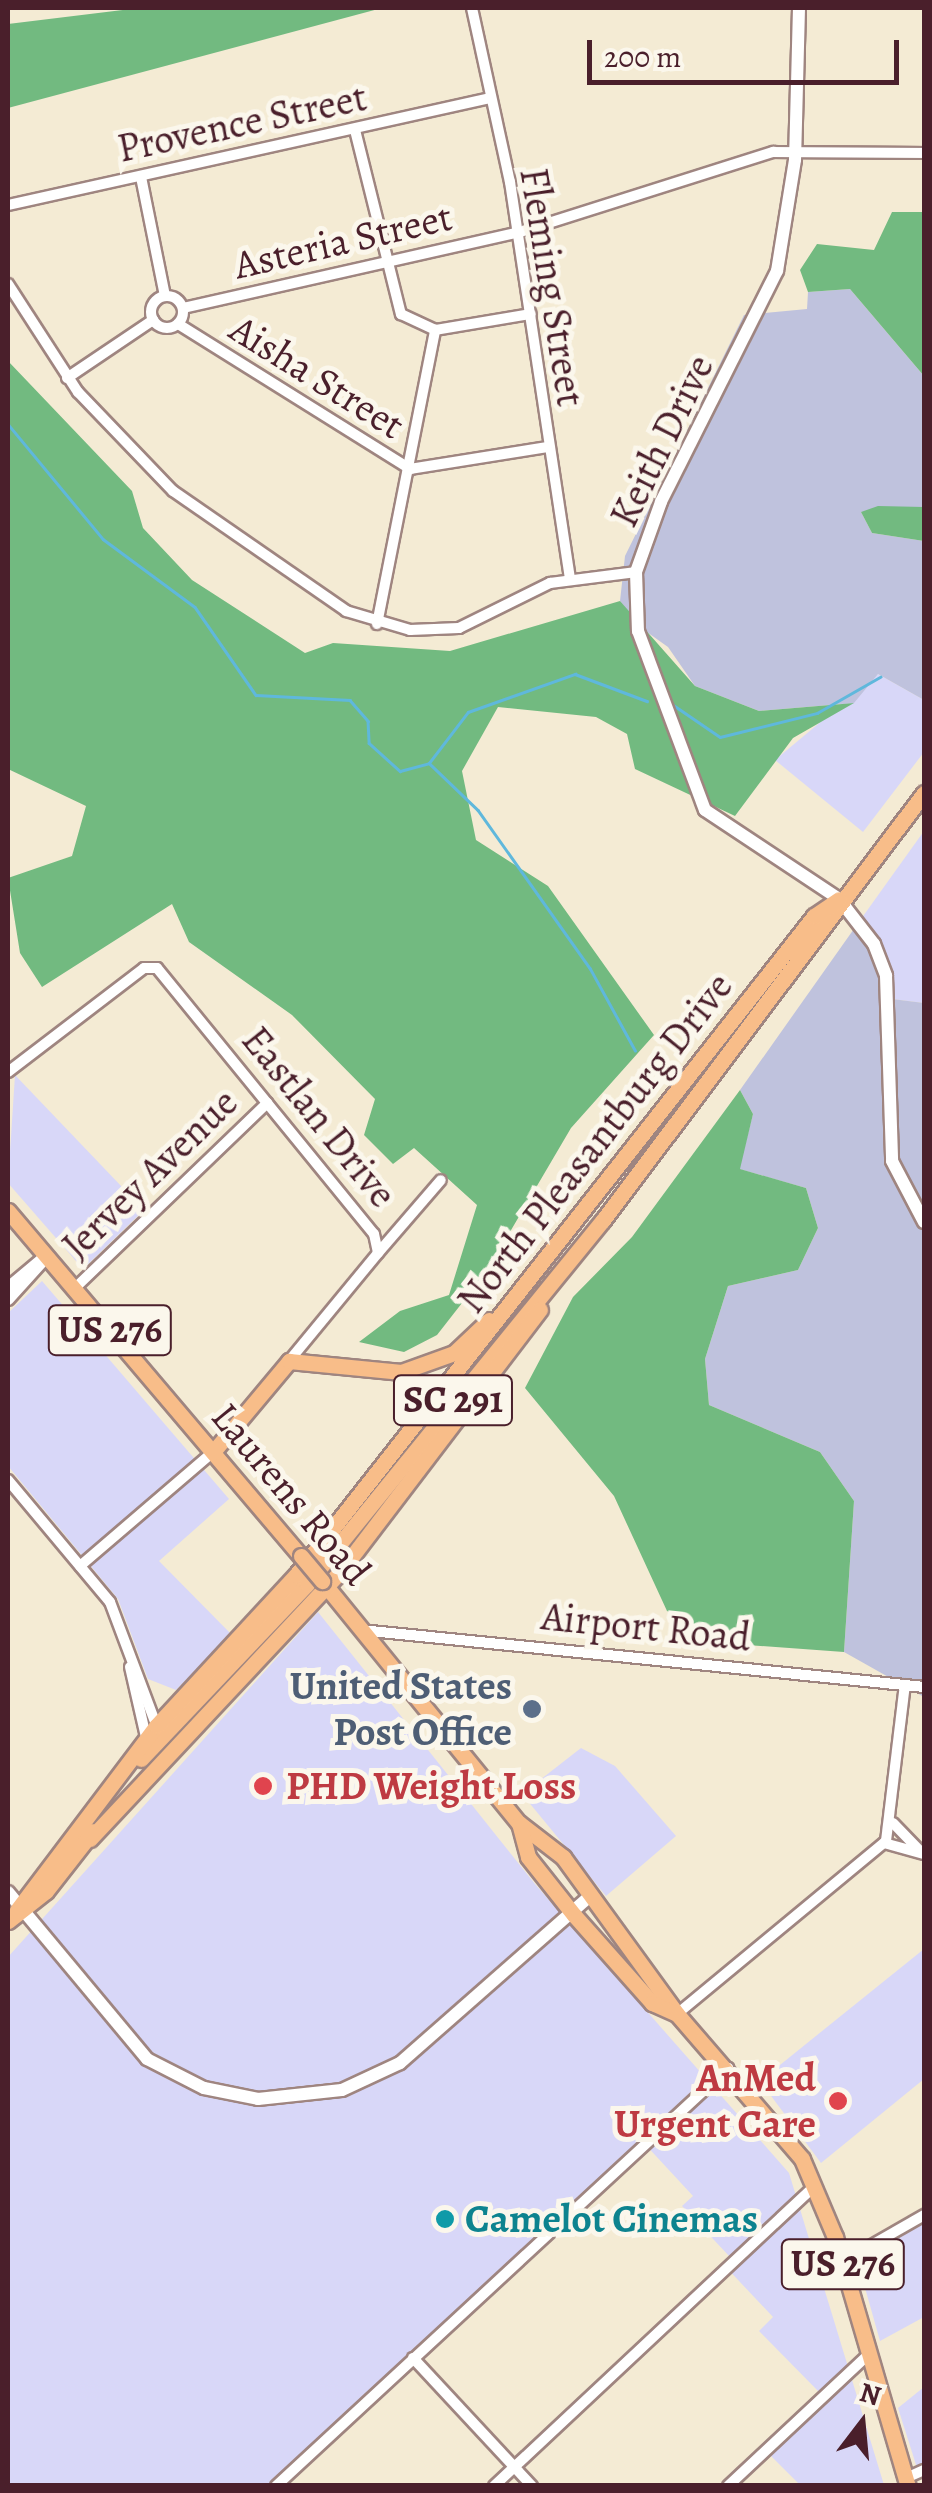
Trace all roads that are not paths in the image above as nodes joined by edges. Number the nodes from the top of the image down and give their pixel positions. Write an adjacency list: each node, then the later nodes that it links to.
1 (472, 8): 3 (street, Fleming Street)
2 (799, 8): 5 (street, Keith Drive)
3 (489, 98): 4 (street, Provence Street); 9 (street, Fleming Street)
4 (355, 130): 7 (street, Provence Street); 10 (street)
5 (795, 149): 6 (street, Asteria Street); 9 (street, Asteria Street); 21 (street, Keith Drive)
6 (924, 153)
7 (141, 177): 8 (street, Provence Street); 12 (street)
8 (8, 205)
9 (517, 233): 10 (street, Asteria Street); 14 (street, Fleming Street)
10 (382, 264): 13 (street, Asteria Street); 17 (street)
11 (8, 284): 18 (street)
12 (164, 296): 13 (street); 15 (street)
13 (182, 308): 16 (street)
14 (531, 314): 17 (street); 19 (street, Fleming Street)
15 (153, 320): 16 (street); 18 (street)
16 (178, 324): 20 (street, Aisha Street)
17 (435, 330): 20 (street)
18 (67, 378): 23 (street)
19 (546, 447): 20 (street, Aisha Street); 22 (street, Fleming Street)
20 (410, 470): 23 (street)
21 (636, 572): 22 (street); 25 (street, Keith Drive)
22 (570, 577): 23 (street)
23 (377, 624)
24 (924, 794): 25 (main road, North Pleasantburg Drive / SC 291)
25 (839, 899): 30 (street, Keith Drive); 33 (main road, North Pleasantburg Drive / SC 291); 41 (main road, North Pleasantburg Drive / SC 291)
26 (8, 1072): 27 (street, Eastlan Drive)
27 (267, 1103): 31 (street, Eastlan Drive); 35 (street, Jervey Avenue)
28 (441, 1180): 31 (street)
29 (8, 1211): 32 (main road, Laurens Road / US 276)
30 (924, 1222)
31 (378, 1253): 37 (street, Eastlan Drive)
32 (46, 1256): 34 (street); 35 (main road, Laurens Road / US 276); 36 (street)
33 (531, 1279): 37 (main road); 41 (main road, North Pleasantburg Drive / SC 291)
34 (8, 1288)
35 (75, 1288): 38 (main road, Laurens Road / US 276)
36 (8, 1299)
37 (290, 1360): 38 (main road, Eastlan Drive)
38 (213, 1452): 40 (street); 41 (main road, Laurens Road / US 276, bridge)
39 (8, 1480): 40 (street)
40 (80, 1566): 43 (street)
41 (313, 1582): 42 (main road, Laurens Road / US 276); 46 (main road, SC 291); 47 (main road, SC 291); 53 (main road)
42 (361, 1630): 44 (street, Airport Road); 51 (main road, Laurens Road / US 276)
43 (130, 1666): 46 (street); 48 (street)
44 (904, 1684): 45 (street, Airport Road); 52 (street)
45 (924, 1687)
46 (156, 1726): 47 (street); 48 (main road, SC 291)
47 (169, 1738): 49 (main road, SC 291)
48 (148, 1743): 49 (main road, SC 291)
49 (137, 1761): 50 (main road, SC 291)
50 (102, 1809): 53 (main road, SC 291); 59 (main road, SC 291)
51 (519, 1823): 57 (main road, Laurens Road / US 276); 58 (main road, Laurens Road / US 276)
52 (893, 1823): 54 (street); 55 (street)
53 (90, 1840): 59 (main road, SC 291)
54 (884, 1843): 55 (street); 60 (street)
55 (923, 1853)
56 (8, 1892): 59 (street)
57 (590, 1896): 58 (street); 60 (main road, Laurens Road / US 276)
58 (574, 1915): 59 (street); 60 (main road, Laurens Road / US 276)
59 (12, 1916)
60 (677, 2014): 61 (main road, Laurens Road / US 276)
61 (729, 2067): 62 (main road, Laurens Road / US 276); 66 (street)
62 (815, 2186): 64 (main road, Laurens Road / US 276); 67 (street)
63 (924, 2215): 64 (street)
64 (842, 2262): 65 (main road, Laurens Road / US 276)
65 (867, 2356): 69 (main road, Laurens Road / US 276); 73 (street)
66 (413, 2358): 67 (street); 70 (street)
67 (514, 2466): 71 (street); 72 (street)
68 (924, 2470): 69 (street)
69 (907, 2482)
70 (276, 2486)
71 (494, 2486)
72 (532, 2486)
73 (728, 2486)

